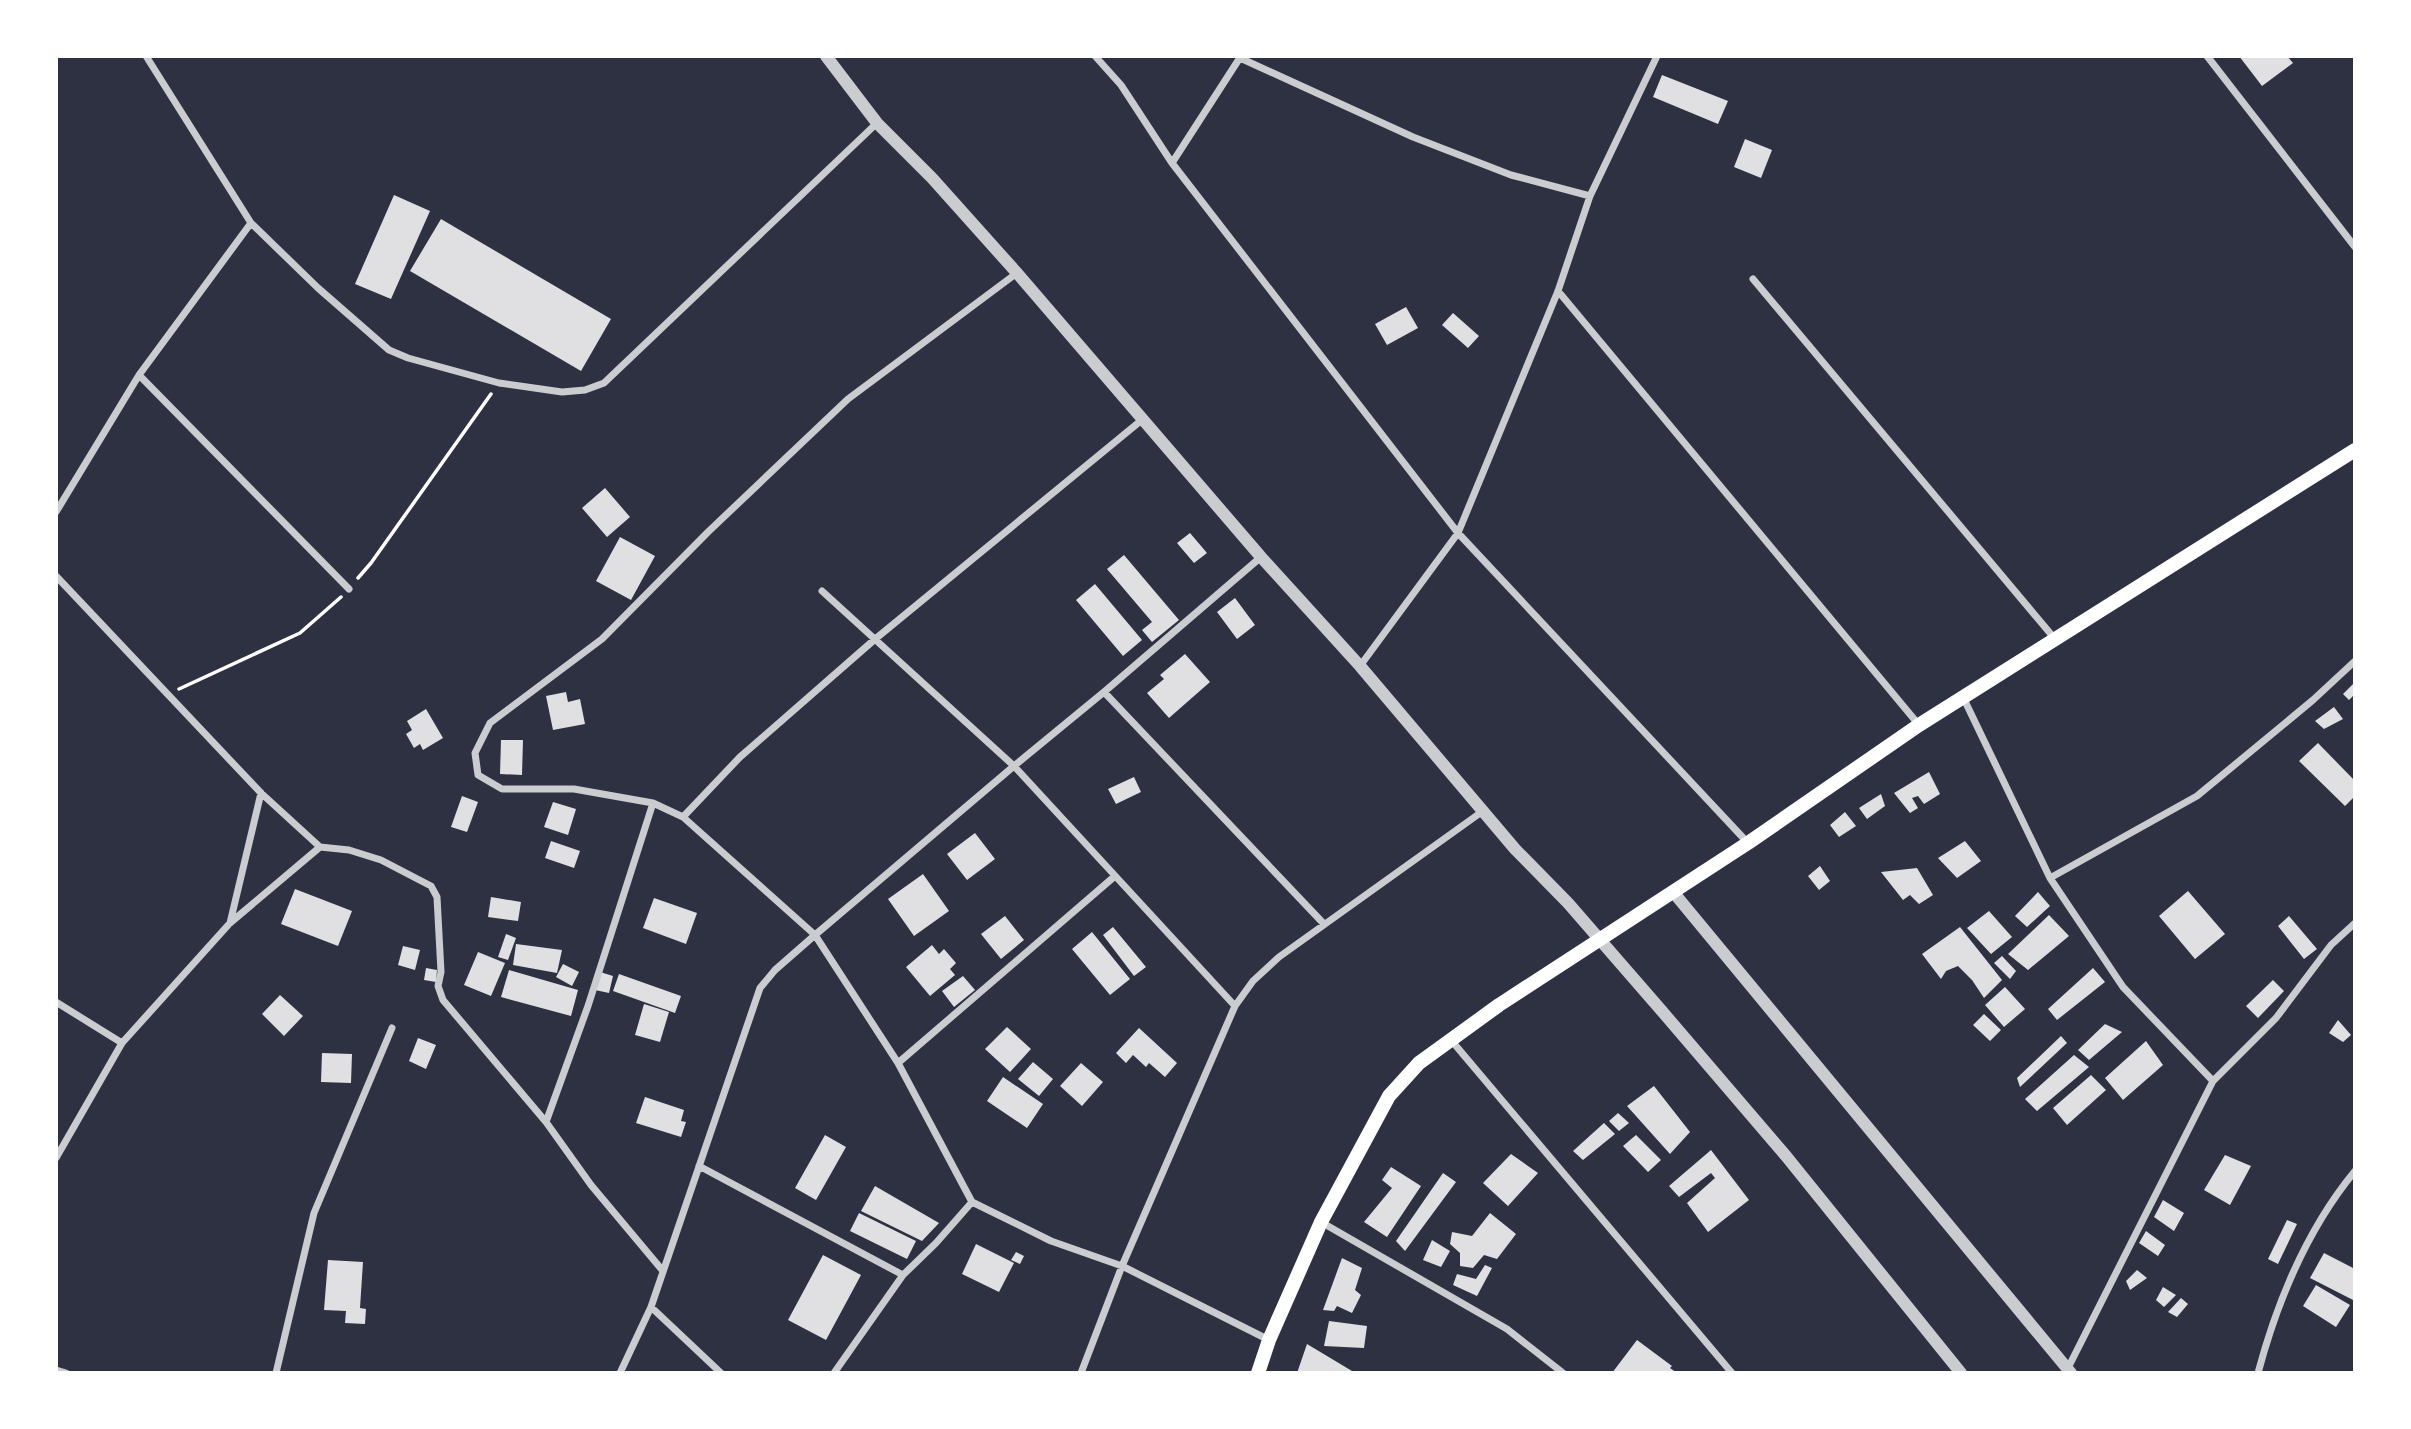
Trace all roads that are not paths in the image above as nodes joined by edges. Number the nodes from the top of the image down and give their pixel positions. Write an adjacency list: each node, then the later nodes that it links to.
1 (146, 56): 10 (street)
2 (826, 56): 7 (street)
3 (1094, 56): 8 (street)
4 (1657, 56): 9 (street)
5 (2207, 56): 11 (street)
6 (1240, 57): 8 (street); 9 (street)
7 (877, 123): 10 (street); 12 (street)
8 (1172, 163): 19 (street)
9 (1590, 196): 14 (street)
10 (251, 223): 15 (street)
11 (2355, 247)
12 (1017, 273): 16 (street); 33 (street)
13 (1753, 279): 24 (street)
14 (1558, 291): 19 (street); 30 (street)
15 (139, 375): 18 (street); 22 (street)
16 (1143, 419): 20 (street); 25 (street)
17 (2355, 450): 24 (main road)
18 (56, 512)
19 (1458, 533): 27 (street); 36 (street)
20 (1261, 557): 27 (street); 28 (street)
21 (56, 576): 32 (street)
22 (349, 589)
23 (822, 591): 25 (street)
24 (2055, 639): 29 (main road)
25 (874, 640): 31 (street); 35 (street)
26 (2355, 661): 39 (street)
27 (1360, 667): 34 (street)
28 (1104, 692): 31 (street); 43 (street)
29 (1963, 697): 30 (main road); 39 (street)
30 (1919, 725): 36 (main road)
31 (1014, 766): 38 (street); 44 (street)
32 (261, 793): 37 (street); 41 (street)
33 (653, 803): 35 (street); 53 (street)
34 (1483, 811): 43 (street); 45 (street)
35 (683, 817): 44 (street)
36 (1748, 843): 40 (main road)
37 (320, 847): 41 (street); 53 (street)
38 (1115, 876): 47 (street); 51 (street)
39 (2050, 878): 52 (street)
40 (1674, 893): 45 (main road); 65 (street)
41 (230, 923): 50 (street)
42 (2355, 923): 52 (street)
43 (1324, 924): 47 (street)
44 (815, 934): 51 (street); 55 (street)
45 (1601, 941): 49 (main road); 75 (street)
46 (56, 1002): 50 (street)
47 (1235, 1006): 59 (street)
48 (392, 1028): 67 (street)
49 (1451, 1040): 58 (main road); 74 (street)
50 (122, 1043): 54 (street)
51 (898, 1063): 57 (street)
52 (2213, 1081): 65 (street)
53 (546, 1122): 60 (street)
54 (56, 1158)
55 (699, 1166): 60 (street); 61 (street)
56 (2355, 1171): 76 (street)
57 (972, 1202): 59 (street); 61 (street)
58 (1321, 1222): 63 (main road); 73 (street)
59 (1122, 1266): 63 (street); 71 (street)
60 (663, 1271): 62 (street)
61 (902, 1275): 70 (street)
62 (651, 1307): 68 (street); 69 (street)
63 (1269, 1340): 72 (main road)
64 (56, 1370): 66 (street)
65 (2069, 1371)
66 (66, 1373)
67 (276, 1373)
68 (620, 1373)
69 (722, 1373)
70 (834, 1373)
71 (1081, 1373)
72 (1258, 1373)
73 (1563, 1373)
74 (1732, 1373)
75 (1961, 1373)
76 (2258, 1373)

